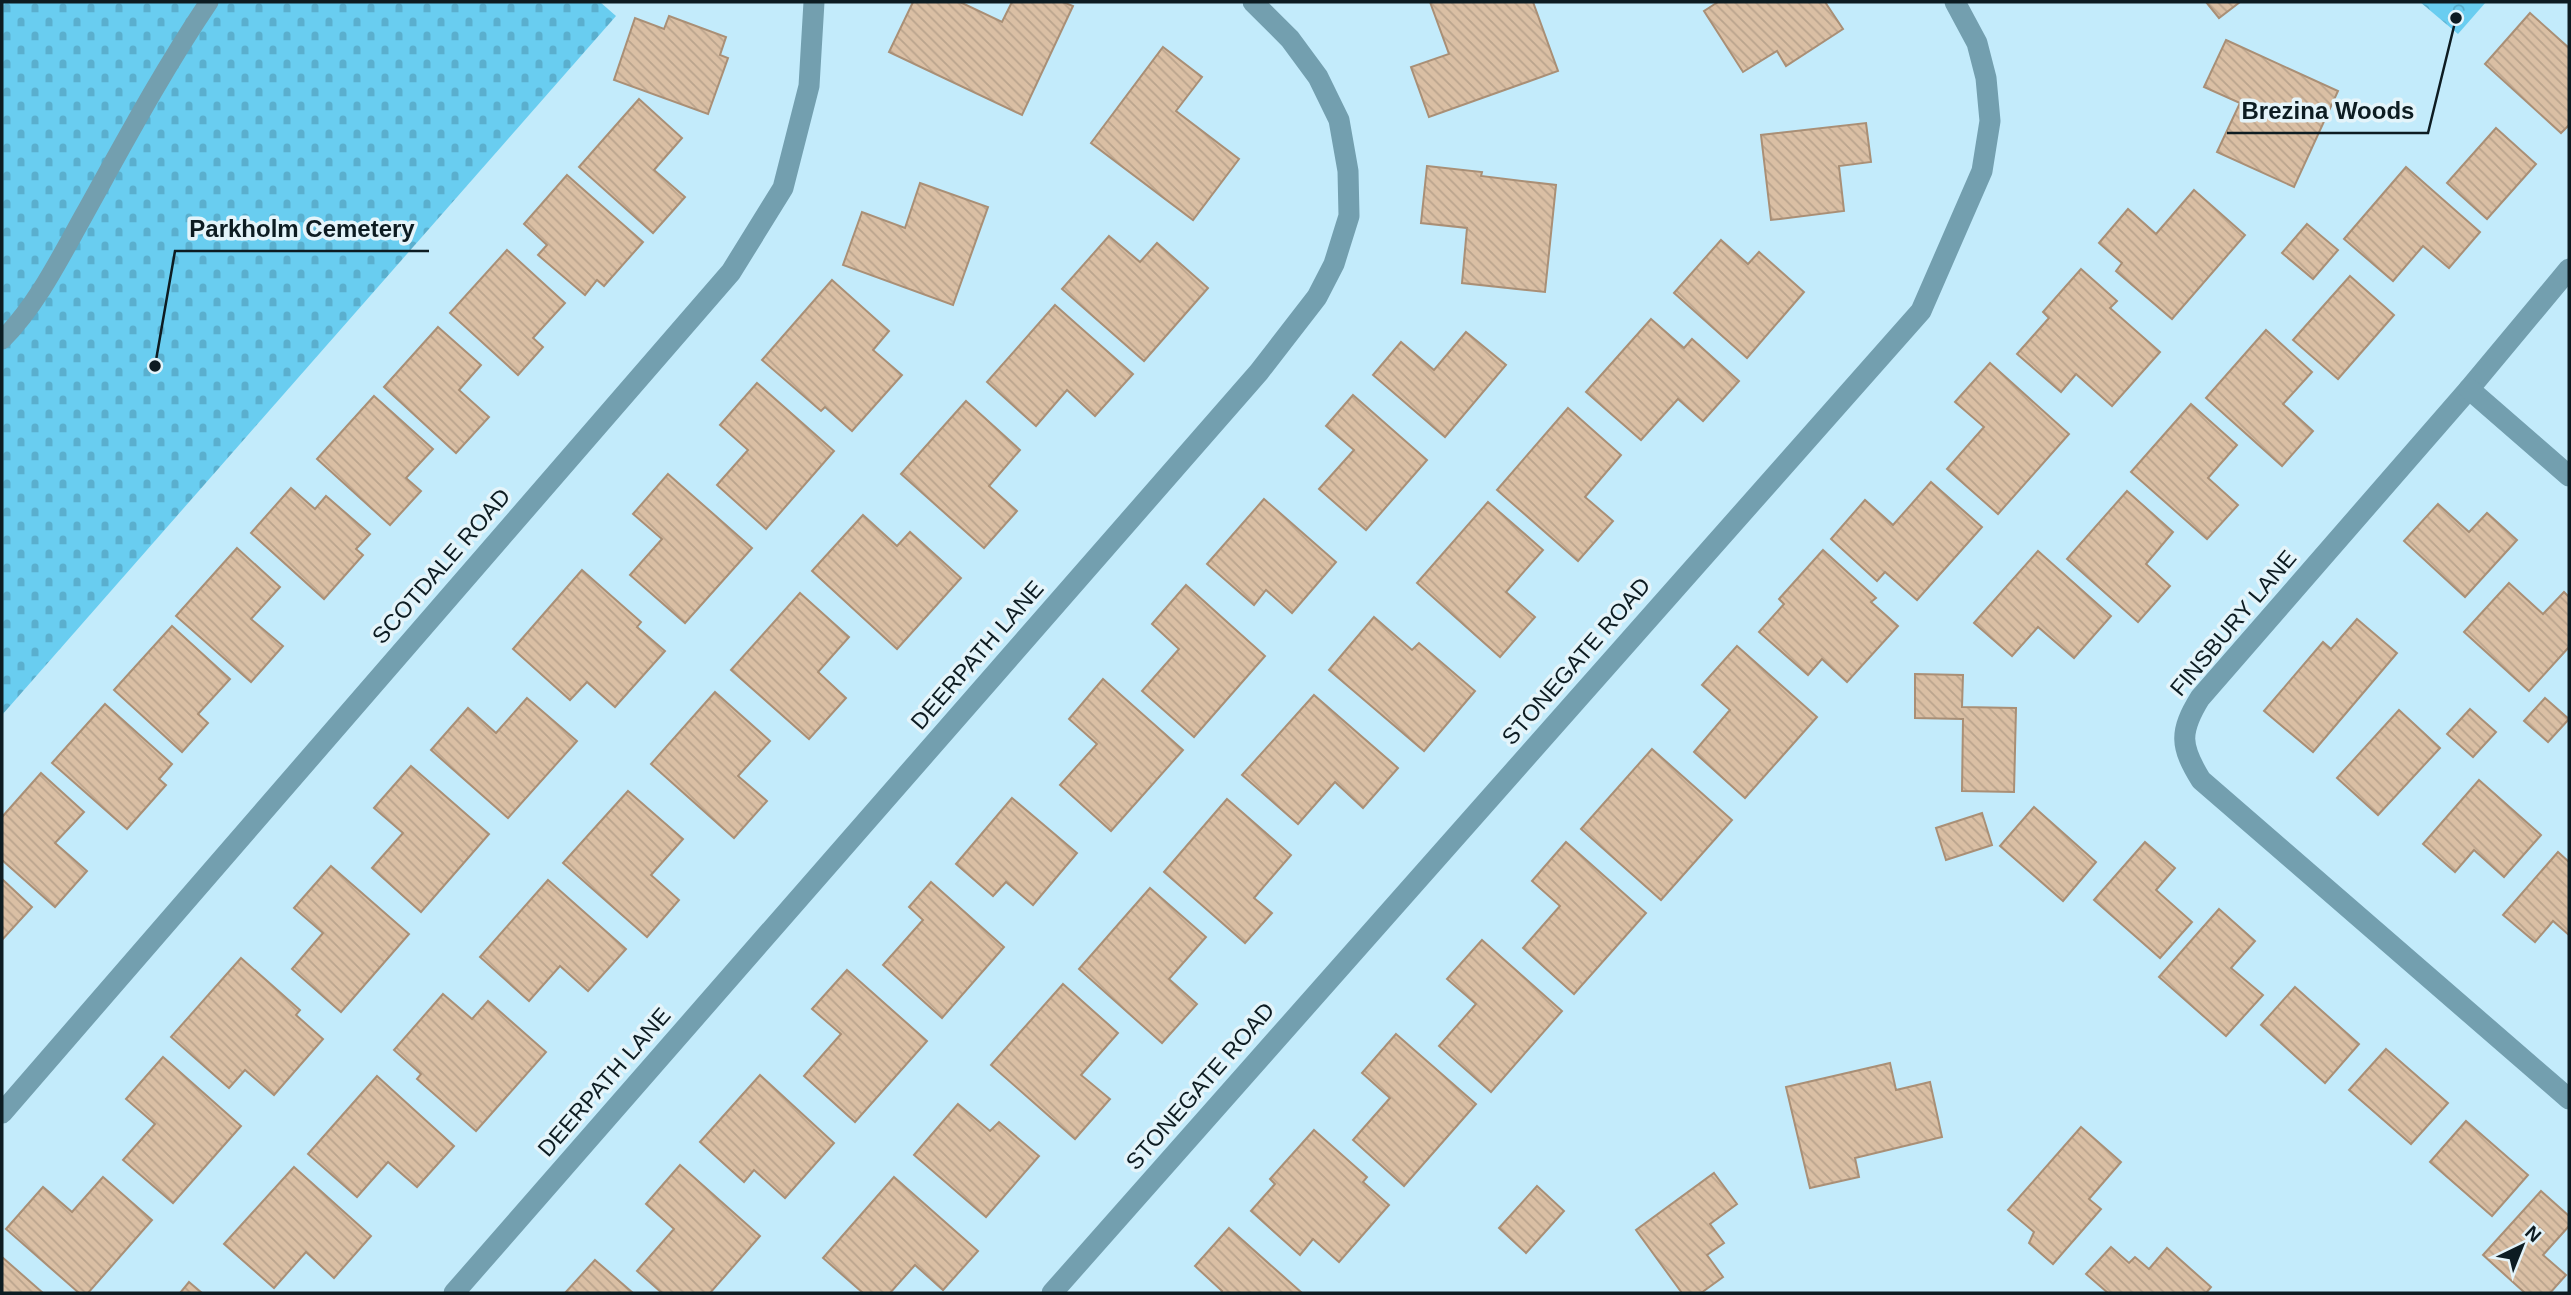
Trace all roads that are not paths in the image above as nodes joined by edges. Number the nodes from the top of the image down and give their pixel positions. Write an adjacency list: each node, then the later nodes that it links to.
1 (209, 2): 6 (lane)
2 (814, 2): 10 (street, SCOTDALE ROAD)
3 (1253, 2): 11 (street, DEERPATH LANE)
4 (1955, 2): 12 (street, STONEGATE ROAD)
5 (2569, 268): 7 (street, FINSBURY LANE)
6 (2, 340)
7 (2469, 389): 8 (street); 9 (street, FINSBURY LANE)
8 (2569, 476)
9 (2569, 1099)
10 (2, 1113)
11 (454, 1293)
12 (1052, 1293)

